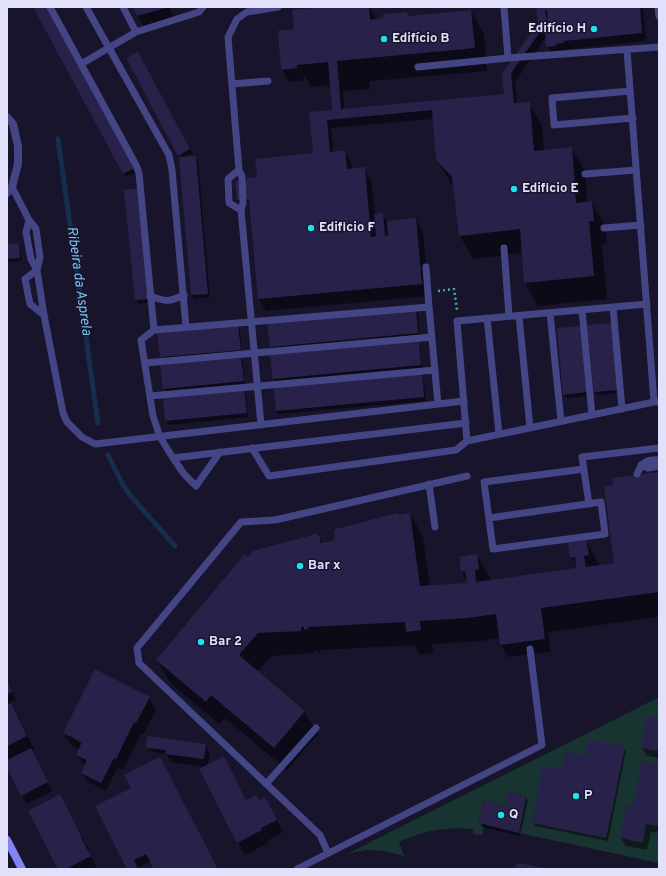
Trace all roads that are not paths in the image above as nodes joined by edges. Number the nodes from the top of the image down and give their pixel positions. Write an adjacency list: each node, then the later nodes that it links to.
1 (50, 7): 14 (lane)
2 (86, 7): 11 (lane)
3 (122, 7): 9 (lane)
4 (278, 7): 17 (lane)
5 (504, 7): 13 (lane)
6 (658, 7): 8 (lane)
7 (200, 9): 9 (lane)
8 (659, 16)
9 (136, 32): 11 (lane)
10 (659, 47): 12 (lane)
11 (109, 49): 14 (lane); 31 (lane)
12 (627, 50): 13 (lane); 18 (lane)
13 (508, 58): 15 (lane)
14 (82, 64): 32 (lane)
15 (418, 67)
16 (268, 80): 17 (lane)
17 (232, 84): 21 (lane)
18 (630, 91): 20 (lane); 20 (lane)
19 (7, 116): 24 (street)
20 (633, 118): 22 (lane)
21 (239, 170): 25 (lane); 25 (lane)
22 (636, 170): 23 (lane); 26 (lane)
23 (586, 174)
24 (10, 190): 30 (lane)
25 (241, 210): 42 (lane)
26 (641, 225): 27 (lane); 33 (lane)
27 (604, 228)
28 (504, 248): 39 (lane)
29 (426, 267): 34 (lane)
30 (37, 270): 38 (lane); 38 (lane)
31 (184, 295): 32 (lane); 43 (lane)
32 (150, 296): 44 (lane)
33 (647, 304): 35 (lane); 52 (lane)
34 (429, 307): 42 (lane); 45 (lane)
35 (613, 307): 36 (lane); 54 (lane)
36 (582, 310): 37 (lane); 55 (lane)
37 (550, 312): 40 (lane); 56 (lane)
38 (44, 316): 61 (lane)
39 (510, 316): 40 (lane); 41 (lane)
40 (520, 316): 59 (lane)
41 (487, 318): 51 (lane); 60 (lane)
42 (252, 322): 43 (lane); 46 (lane)
43 (186, 327): 44 (lane)
44 (154, 330): 47 (lane)
45 (432, 337): 46 (lane); 48 (lane)
46 (255, 353): 47 (lane); 49 (lane)
47 (145, 363): 50 (lane)
48 (435, 370): 49 (lane); 53 (lane)
49 (258, 386): 50 (lane); 58 (lane)
50 (150, 396): 61 (lane)
51 (464, 401): 53 (lane); 57 (lane)
52 (657, 402): 54 (lane)
53 (438, 404): 58 (lane)
54 (622, 409): 55 (lane)
55 (592, 415): 56 (lane)
56 (561, 421): 59 (lane)
57 (466, 423): 62 (lane); 63 (lane)
58 (261, 425): 61 (lane)
59 (530, 428): 60 (lane)
60 (499, 434): 62 (lane)
61 (160, 437): 66 (lane)
62 (467, 441): 63 (lane)
63 (252, 448): 65 (lane)
64 (659, 448): 70 (lane)
65 (220, 452): 66 (lane); 66 (lane)
66 (173, 458)
67 (659, 460): 68 (lane)
68 (641, 465): 69 (lane); 71 (lane)
69 (659, 466)
70 (584, 469): 74 (lane); 75 (lane)
71 (637, 474)
72 (466, 476): 73 (lane)
73 (430, 484): 76 (lane); 79 (lane)
74 (589, 504): 75 (lane); 75 (lane)
75 (489, 518)
76 (435, 527)
77 (530, 649): 81 (lane)
78 (316, 728): 79 (lane)
79 (266, 784): 81 (lane)
80 (7, 840): 82 (street)
81 (328, 853): 83 (lane)
82 (22, 869)
83 (297, 869)

